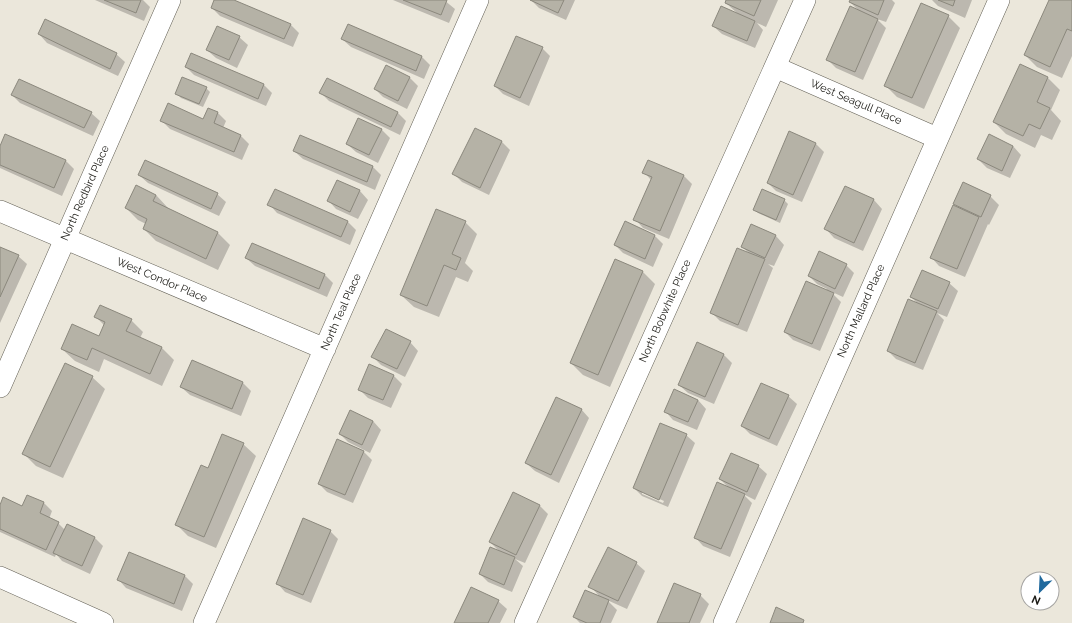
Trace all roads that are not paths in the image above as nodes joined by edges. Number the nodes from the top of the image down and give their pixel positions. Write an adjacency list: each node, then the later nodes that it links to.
1 (170, 0): 8 (street, North Redbird Place)
2 (478, 0): 9 (street, North Teal Place)
3 (805, 0): 5 (street, North Bobwhite Place)
4 (999, 0): 6 (street, North Mallard Place)
5 (774, 67): 6 (street, West Seagull Place); 14 (street, North Bobwhite Place)
6 (937, 138): 15 (street, North Mallard Place)
7 (0, 210): 8 (street, West Condor Place)
8 (64, 239): 9 (street, West Condor Place); 10 (street, North Redbird Place)
9 (325, 349): 13 (street, North Teal Place)
10 (0, 387)
11 (0, 577): 12 (street)
12 (103, 623)
13 (204, 623)
14 (525, 623)
15 (724, 623)

